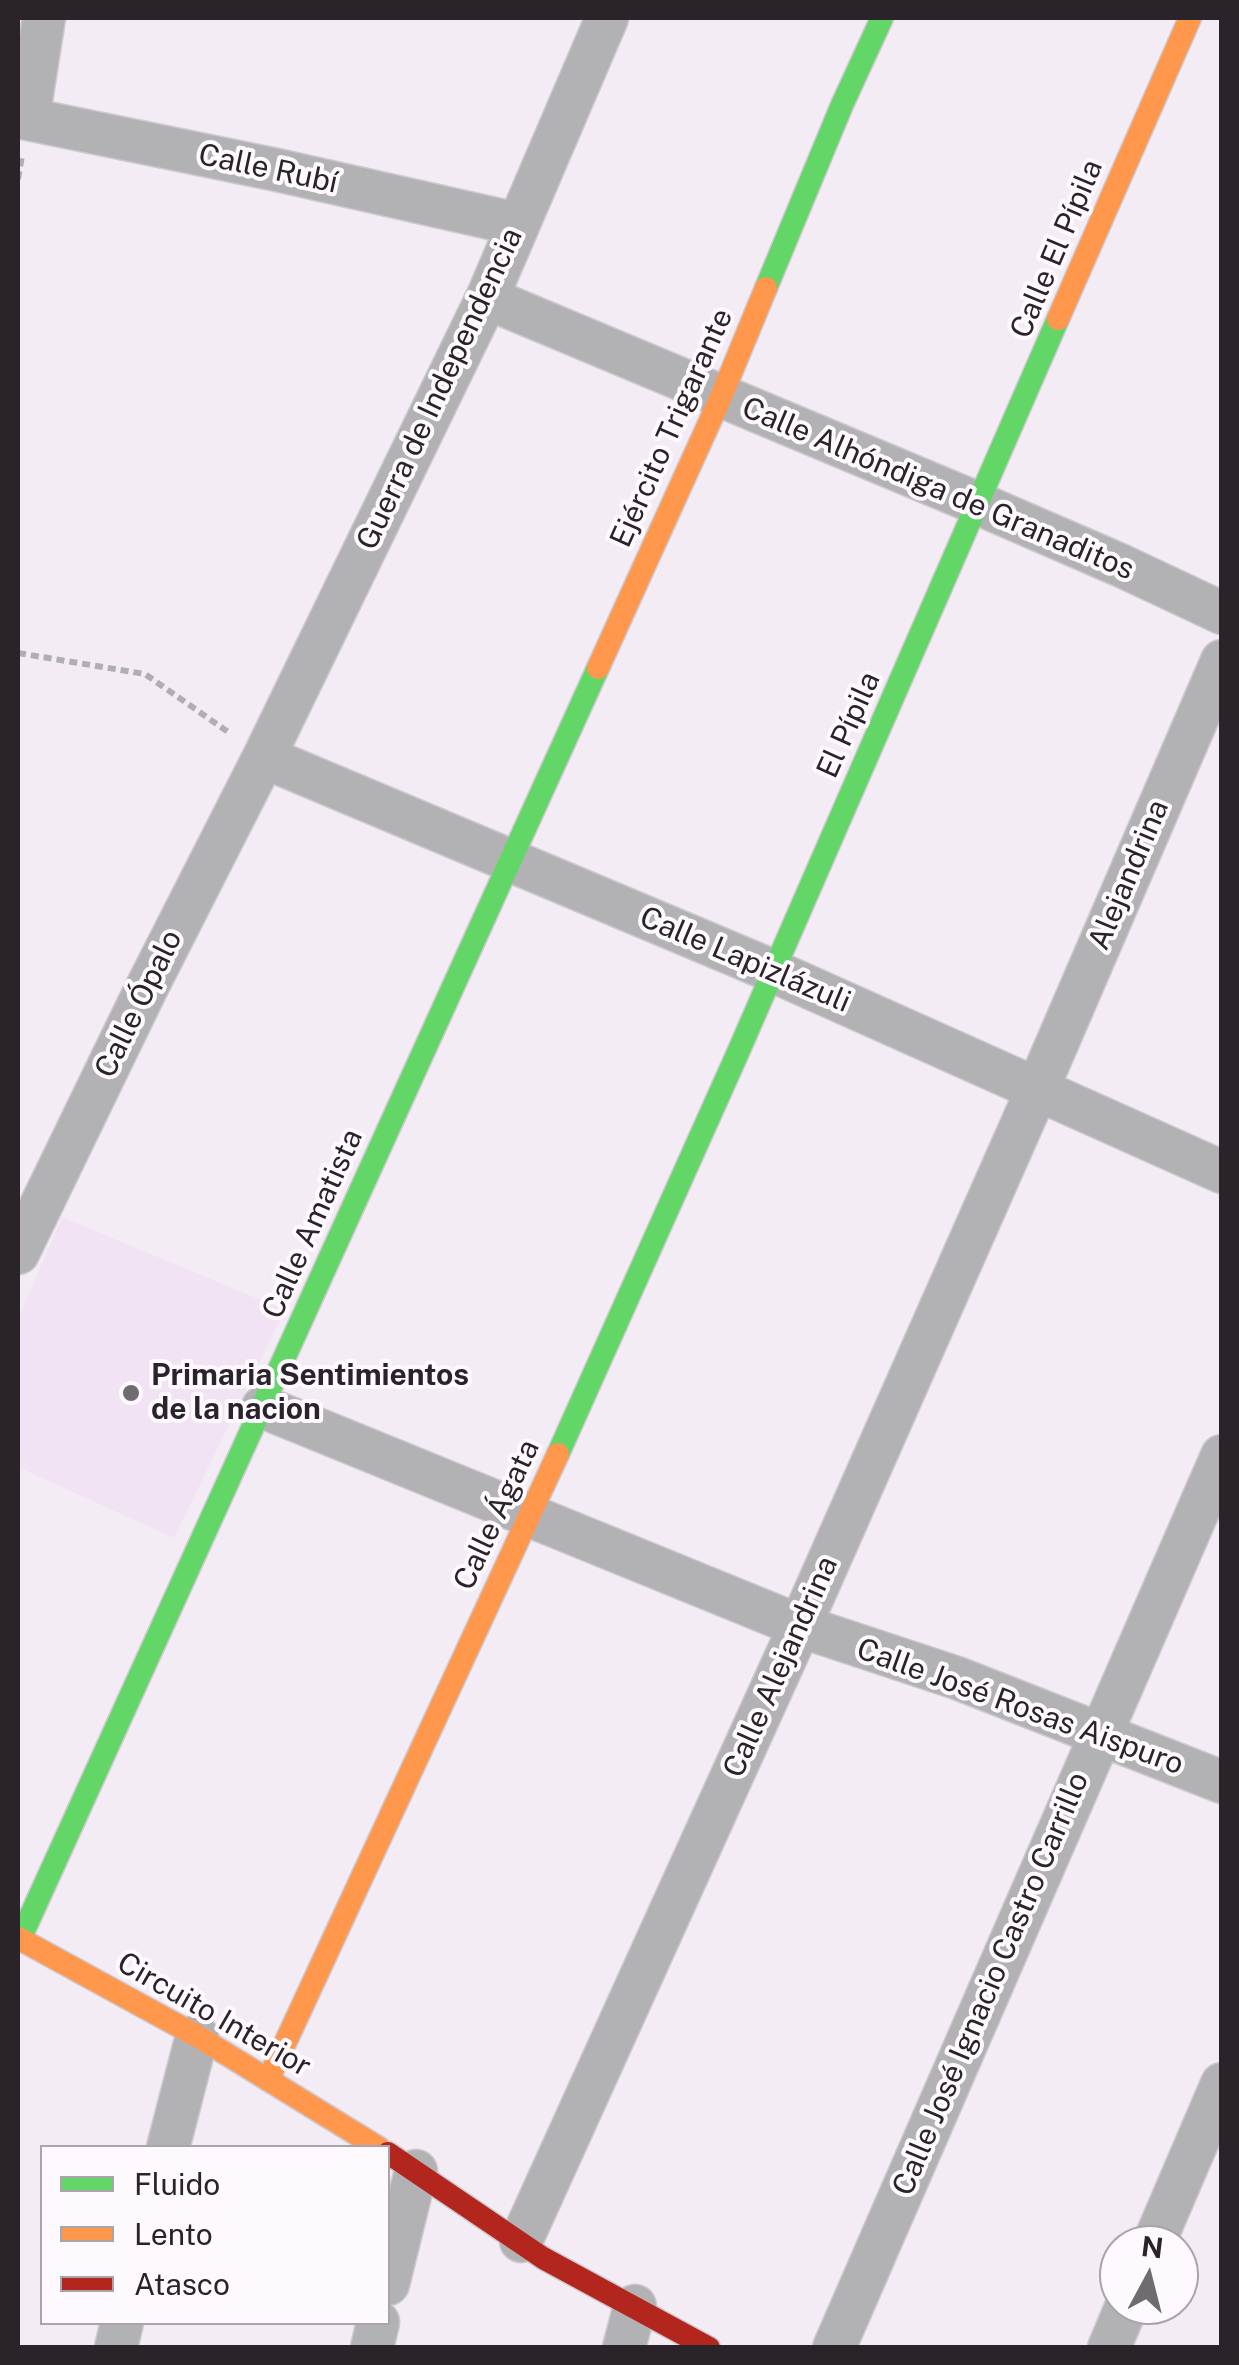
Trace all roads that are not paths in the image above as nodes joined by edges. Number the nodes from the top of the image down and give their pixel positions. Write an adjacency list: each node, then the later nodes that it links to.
1 (44, 18): 5 (street)
2 (607, 18): 6 (street, Guerra de Independencia)
3 (882, 18): 8 (street, Ejército Trigarante)
4 (1190, 18): 9 (street, Calle El Pípila)
5 (23, 118): 6 (street, Calle Rubí)
6 (517, 224): 7 (street, Guerra de Independencia)
7 (488, 298): 8 (street, Calle Alhóndiga de Granaditos); 12 (street, Guerra de Independencia)
8 (721, 396): 9 (street, Calle Alhóndiga de Granaditos); 13 (street, Ejército Trigarante)
9 (979, 504): 10 (street, Calle Alhóndiga de Granaditos); 14 (street, El Pípila)
10 (1222, 613)
11 (1222, 660): 15 (street, Alejandrina)
12 (264, 757): 13 (street, Calle Lapizlázuli); 17 (street, Calle Ópalo)
13 (511, 860): 14 (street, Calle Lapizlázuli); 19 (street, Calle Amatista)
14 (773, 970): 15 (street, Calle Lapizlázuli); 21 (street, Calle Ágata)
15 (1037, 1090): 16 (street, Calle Lapizlázuli); 22 (street, Calle Alejandrina)
16 (1222, 1172)
17 (32, 1190): 18 (street, Calle Ópalo)
18 (18, 1254)
19 (263, 1407): 21 (street, Calle José Rosas Aispuro); 25 (street, Calle Amatista)
20 (1222, 1456): 23 (street, Calle José Ignacio Castro Carrillo)
21 (531, 1515): 22 (street, Calle José Rosas Aispuro); 27 (street, Calle Ágata)
22 (800, 1626): 23 (street, Calle José Rosas Aispuro); 33 (street, Calle Alejandrina)
23 (1099, 1735): 24 (street, Calle José Rosas Aispuro); 38 (street, Calle José Ignacio Castro Carrillo)
24 (1222, 1782)
25 (18, 1938): 26 (street, Circuito Interior)
26 (196, 2036): 27 (street, Circuito Interior); 29 (street)
27 (268, 2080): 30 (street, Circuito Interior)
28 (1222, 2084): 32 (street)
29 (169, 2145)
30 (374, 2145)
31 (402, 2162): 33 (street); 34 (street)
32 (1162, 2225)
33 (521, 2242): 35 (street)
34 (390, 2267)
35 (635, 2306): 36 (street); 37 (street)
36 (624, 2348)
37 (709, 2348)
38 (834, 2348)

